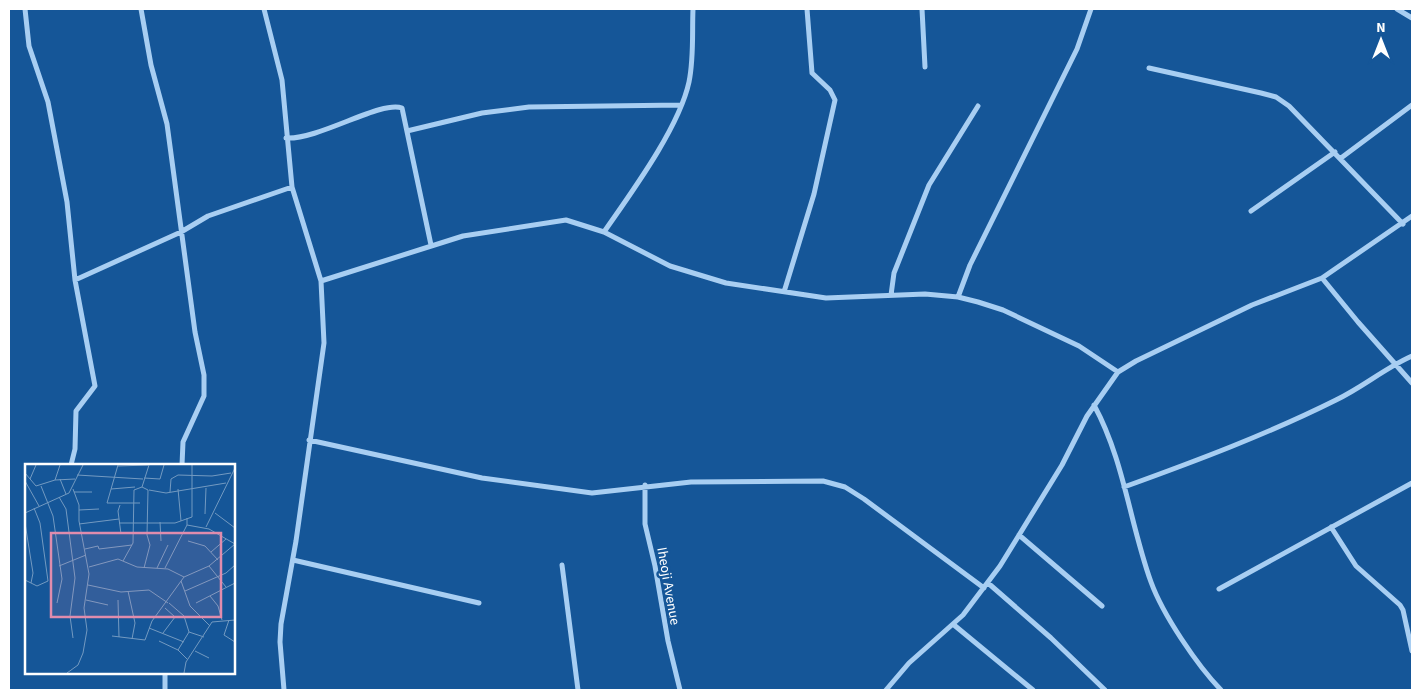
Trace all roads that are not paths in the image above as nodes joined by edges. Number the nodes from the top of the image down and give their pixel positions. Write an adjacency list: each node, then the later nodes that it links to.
1 (24, 9): 27 (street)
2 (140, 9): 23 (street)
3 (264, 9): 16 (street)
4 (693, 9): 12 (street)
5 (807, 9): 29 (street)
6 (922, 9): 10 (street)
7 (1091, 9): 31 (street)
8 (1397, 9): 9 (street)
9 (1412, 18)
10 (925, 67)
11 (1149, 68): 17 (street)
12 (681, 105): 15 (street); 24 (street)
13 (1412, 105): 18 (street)
14 (978, 106): 30 (street)
15 (407, 131): 16 (street); 25 (street)
16 (286, 138): 19 (street)
17 (1335, 152): 18 (street); 20 (street)
18 (1341, 158): 22 (street)
19 (292, 187): 23 (street); 28 (street)
20 (1251, 211)
21 (1412, 216): 22 (street)
22 (1403, 224): 26 (street)
23 (182, 232): 27 (street); 39 (street)
24 (604, 232): 25 (street); 29 (street)
25 (431, 245): 28 (street)
26 (1322, 278): 33 (street); 34 (street)
27 (75, 280): 38 (street)
28 (321, 281): 37 (street)
29 (784, 292): 30 (street)
30 (891, 295): 31 (street)
31 (958, 297): 34 (street)
32 (1412, 356): 33 (street)
33 (1396, 363): 35 (street); 42 (street)
34 (1118, 372): 36 (street)
35 (1412, 383)
36 (1094, 405): 42 (street); 44 (street)
37 (309, 440): 41 (street); 45 (street)
38 (71, 464)
39 (182, 464)
40 (1412, 483): 43 (street)
41 (645, 485): 48 (street); 58 (street, Iheoji Avenue)
42 (1124, 487): 62 (street)
43 (1332, 527): 49 (street); 53 (street)
44 (1019, 535): 47 (street); 51 (street)
45 (293, 560): 50 (street); 56 (street)
46 (562, 565): 57 (street)
47 (988, 583): 48 (street); 61 (street)
48 (984, 588): 52 (street)
49 (1219, 589)
50 (479, 603)
51 (1102, 606)
52 (954, 625): 59 (street); 60 (street)
53 (1412, 651)
54 (165, 674): 55 (street)
55 (165, 690)
56 (284, 690)
57 (578, 690)
58 (680, 690)
59 (886, 690)
60 (1033, 690)
61 (1105, 690)
62 (1221, 690)

